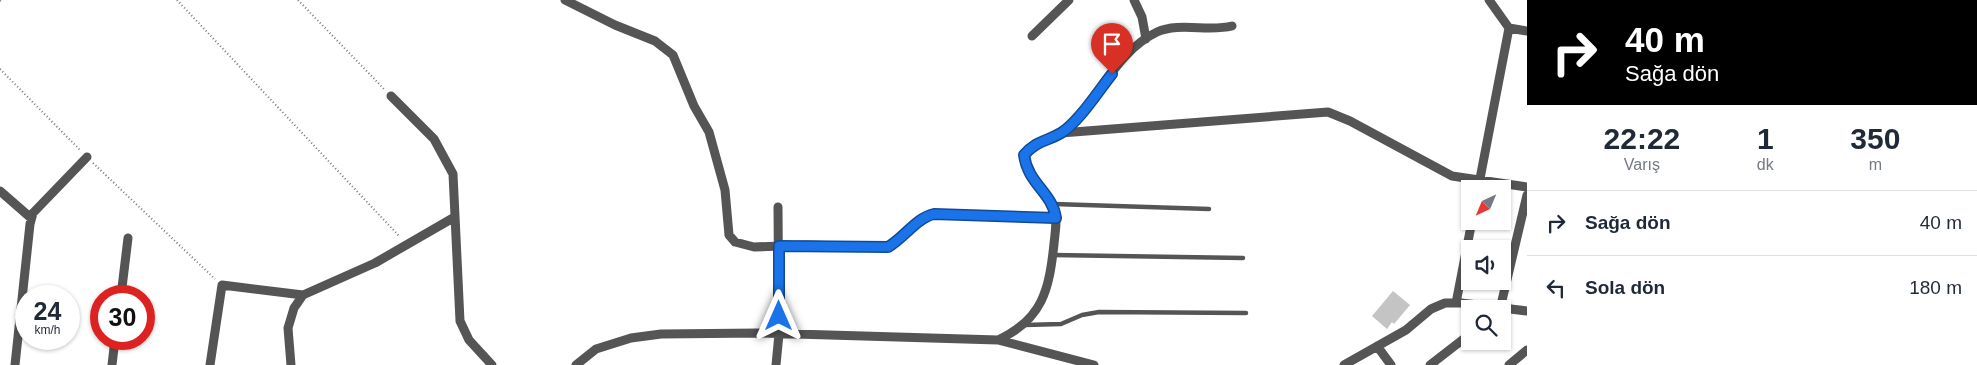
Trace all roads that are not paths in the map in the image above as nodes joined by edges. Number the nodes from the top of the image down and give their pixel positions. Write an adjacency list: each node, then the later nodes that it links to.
1 (565, 0): 25 (street)
2 (1069, 0): 8 (street)
3 (1134, 0): 9 (street)
4 (1489, 0): 6 (street)
5 (1232, 26): 9 (street)
6 (1509, 28): 7 (street); 13 (street)
7 (1527, 31)
8 (1032, 36)
9 (1146, 39): 11 (street)
10 (391, 96): 21 (street)
11 (1061, 133): 13 (street); 17 (street)
12 (87, 157): 20 (street)
13 (1480, 179): 14 (street)
14 (1527, 187)
15 (0, 191): 20 (street)
16 (1527, 195): 30 (street)
17 (1054, 204): 19 (lane); 22 (street)
18 (778, 207): 25 (street)
19 (1210, 209)
20 (32, 218): 43 (street)
21 (453, 218): 29 (street); 47 (street)
22 (1056, 218): 25 (street); 26 (street)
23 (1470, 230): 31 (street)
24 (128, 238): 28 (street)
25 (779, 246): 37 (street)
26 (1053, 255): 27 (lane); 36 (street)
27 (1243, 258)
28 (122, 285)
29 (303, 296): 45 (street); 46 (street)
30 (1503, 300)
31 (1456, 303): 32 (street); 40 (street)
32 (1461, 304)
33 (1511, 309): 34 (street)
34 (1527, 311)
35 (1246, 313): 36 (lane)
36 (1021, 325): 38 (street)
37 (779, 334): 38 (street); 48 (street); 49 (street)
38 (998, 340): 50 (street)
39 (1461, 341): 53 (street)
40 (1377, 346): 51 (street); 52 (street)
41 (114, 350): 44 (street)
42 (1527, 350): 54 (street)
43 (15, 365)
44 (112, 365)
45 (210, 365)
46 (291, 365)
47 (492, 365)
48 (576, 365)
49 (776, 365)
50 (1094, 365)
51 (1344, 365)
52 (1391, 365)
53 (1430, 365)
54 (1509, 365)

